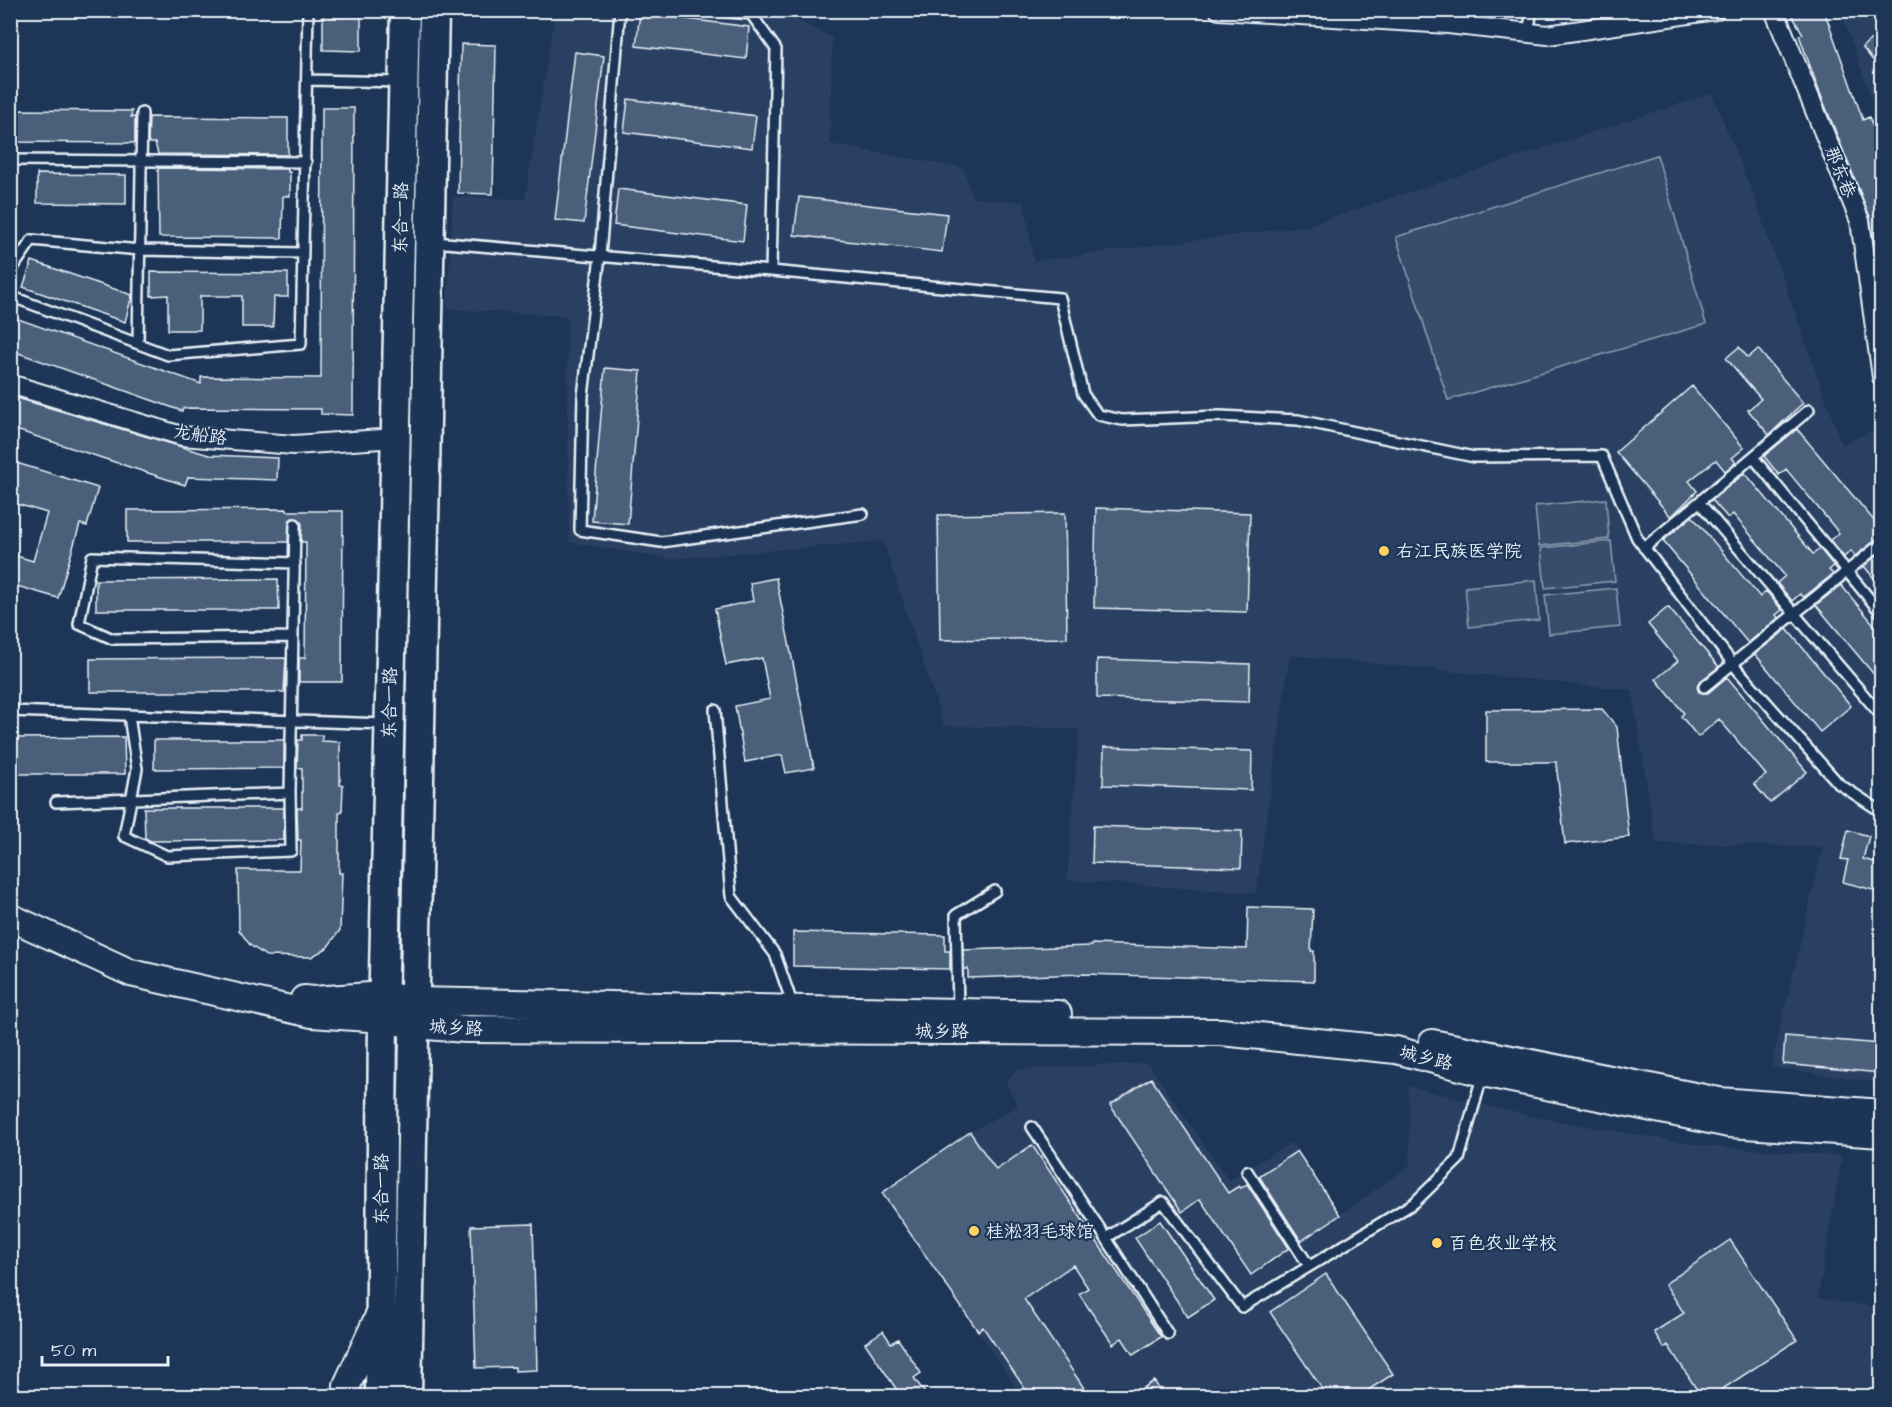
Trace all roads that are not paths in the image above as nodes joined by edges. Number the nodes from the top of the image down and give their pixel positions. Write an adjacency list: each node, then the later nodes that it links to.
1 (309, 10): 11 (lane)
2 (405, 10): 12 (main road, 东合一路)
3 (434, 10): 17 (main road, 东合一路)
4 (620, 10): 20 (lane)
5 (707, 10): 21 (lane)
6 (1218, 10): 10 (street)
7 (1532, 10): 10 (lane)
8 (1715, 10): 10 (street)
9 (1774, 10): 25 (street, 那东巷)
10 (1528, 33)
11 (308, 81): 12 (lane); 16 (lane)
12 (404, 82): 28 (main road, 东合一路)
13 (142, 113): 15 (lane)
14 (10, 160): 15 (lane)
15 (142, 161): 16 (lane); 18 (lane)
16 (306, 162): 19 (lane)
17 (428, 242): 20 (lane); 58 (main road, 东合一路)
18 (140, 250): 19 (lane); 22 (lane); 24 (lane)
19 (303, 253): 24 (lane)
20 (600, 256): 21 (lane); 31 (lane)
21 (771, 271): 34 (lane)
22 (10, 272)
23 (10, 296): 24 (lane)
24 (138, 343)
25 (1881, 377)
26 (10, 384): 28 (street, 龙船路)
27 (1809, 410): 29 (lane)
28 (396, 438): 47 (main road, 东合一路)
29 (1753, 457): 30 (lane); 36 (lane)
30 (1699, 502): 34 (lane); 37 (lane)
31 (863, 514)
32 (295, 524): 35 (lane)
33 (1881, 543): 36 (lane)
34 (1644, 548): 40 (lane)
35 (295, 563): 39 (lane); 39 (lane)
36 (1847, 571): 37 (lane); 38 (lane)
37 (1794, 614): 40 (lane); 44 (lane)
38 (1881, 614)
39 (293, 637): 46 (lane)
40 (1733, 664): 41 (lane); 51 (lane)
41 (1704, 687)
42 (715, 710): 56 (lane)
43 (10, 711): 45 (lane)
44 (1880, 714)
45 (129, 716): 46 (lane); 49 (lane)
46 (291, 721): 47 (lane); 48 (lane)
47 (390, 724): 55 (main road, 东合一路)
48 (290, 793): 49 (lane); 49 (lane)
49 (131, 799): 50 (lane)
50 (56, 802)
51 (1881, 812)
52 (995, 891): 57 (lane)
53 (10, 902): 55 (main road, 城乡路)
54 (10, 917): 55 (main road, 城乡路)
55 (383, 1007): 58 (main road, 城乡路); 66 (main road, 东合一路)
56 (794, 1008): 57 (main road, 城乡路); 58 (main road, 城乡路)
57 (958, 1012): 59 (main road, 城乡路)
58 (414, 1013): 59 (main road, 城乡路); 70 (main road, 东合一路)
59 (1482, 1063): 60 (main road, 城乡路); 62 (main road, 城乡路); 65 (lane)
60 (1881, 1113)
61 (1032, 1127): 64 (lane)
62 (1881, 1134)
63 (1247, 1171): 65 (lane)
64 (1106, 1238): 65 (lane); 67 (lane)
65 (1309, 1266)
66 (381, 1311): 68 (main road); 69 (main road, 东合一路)
67 (1168, 1334)
68 (346, 1396)
69 (380, 1396)
70 (407, 1396)

